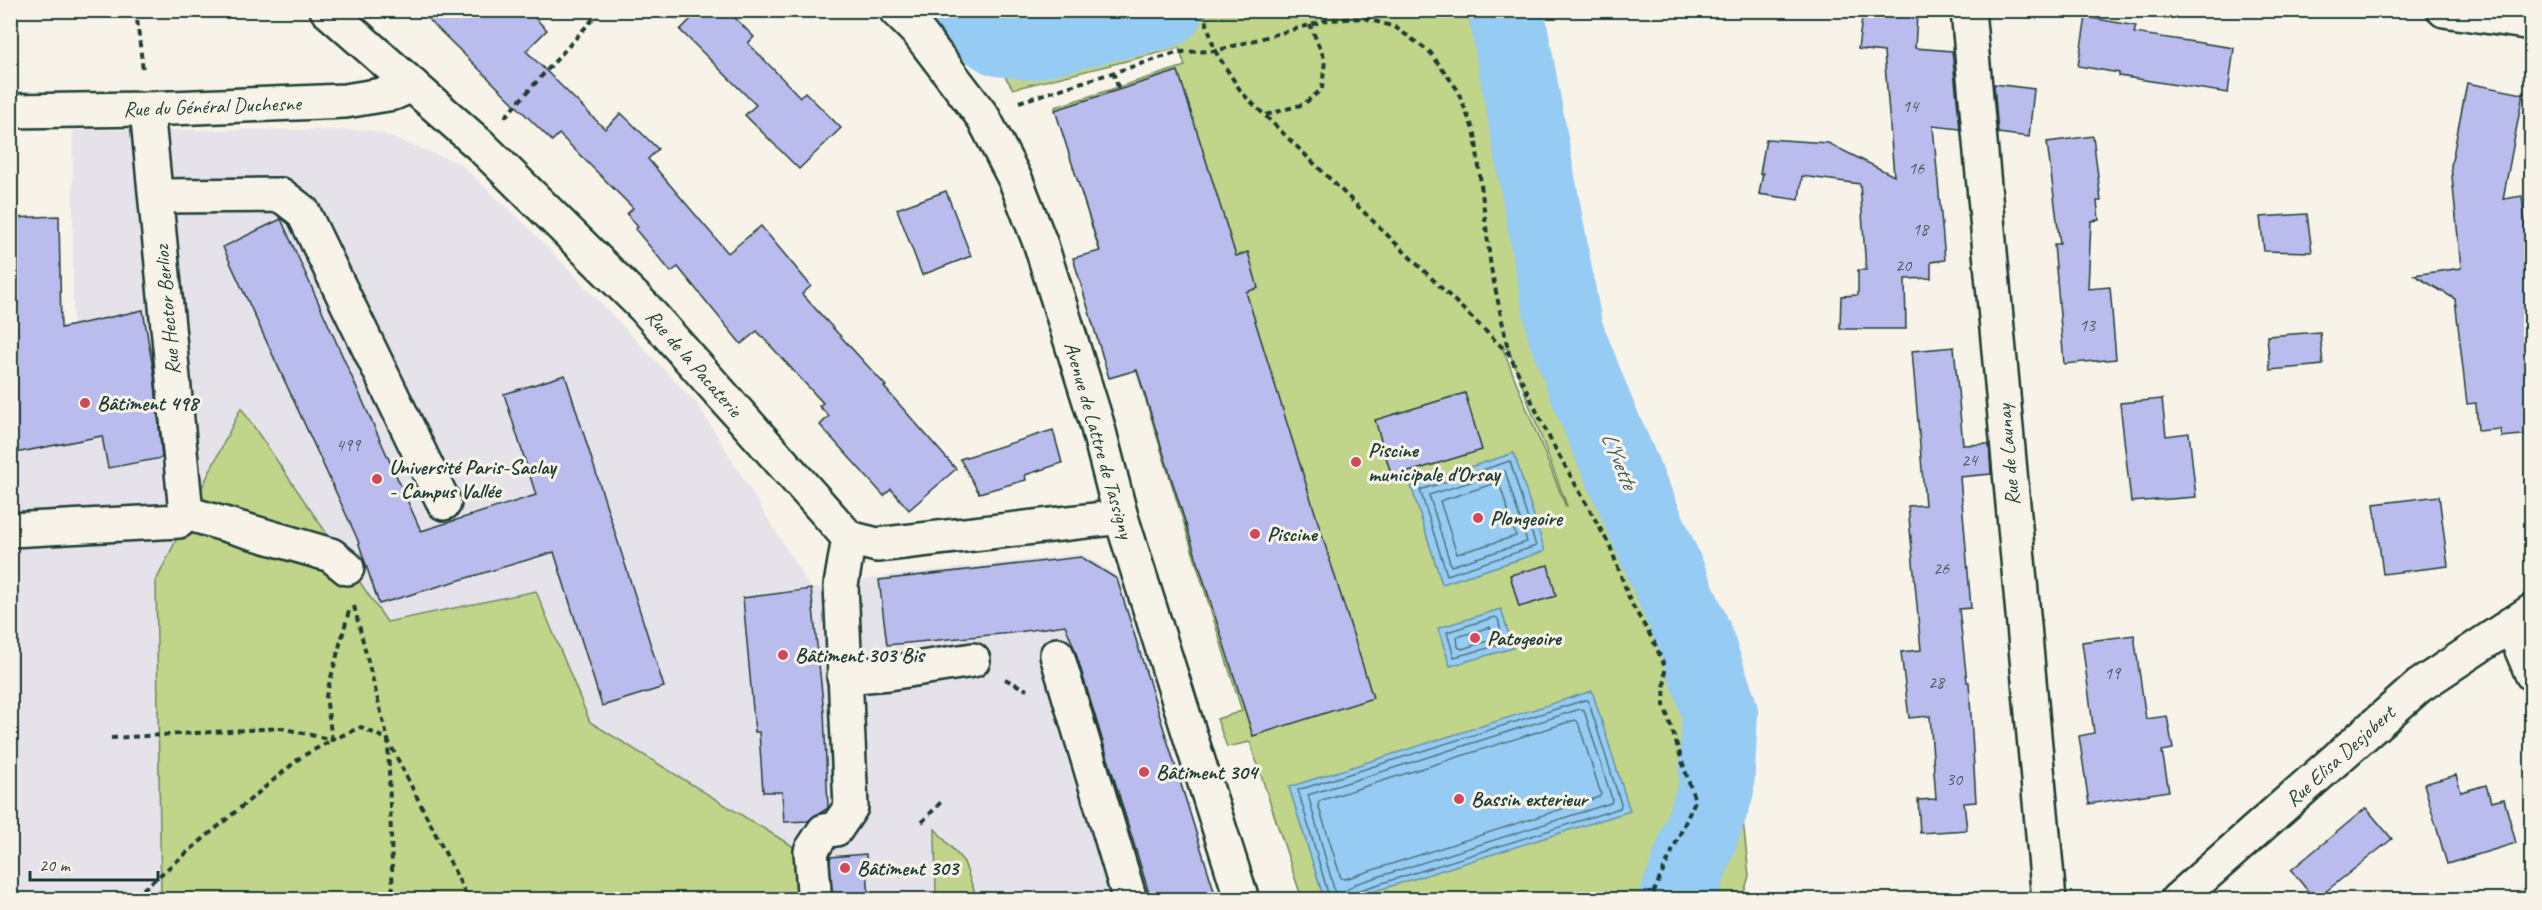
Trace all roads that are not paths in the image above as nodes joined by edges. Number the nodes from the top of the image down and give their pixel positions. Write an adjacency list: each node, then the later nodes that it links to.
1 (327, 10): 6 (street, Rue de la Pacaterie)
2 (896, 10): 12 (street, Avenue de Lattre de Tassigny)
3 (1968, 10): 24 (street, Rue de Launay)
4 (2444, 10): 5 (street)
5 (2532, 23)
6 (412, 85): 7 (street, Rue du Général Duchesne); 14 (street, Rue de la Pacaterie)
7 (146, 95): 8 (street, Rue du Général Duchesne); 9 (street, Rue Hector Berlioz)
8 (10, 111)
9 (157, 196): 10 (street); 11 (street, Rue Hector Berlioz)
10 (444, 503)
11 (186, 513): 13 (street); 15 (street)
12 (1121, 517): 14 (street); 23 (street, Avenue de Lattre de Tassigny)
13 (10, 530)
14 (849, 538): 20 (street)
15 (347, 568)
16 (2521, 618): 19 (street); 25 (street, Rue Elisa Desjobert)
17 (1057, 655): 22 (street)
18 (973, 660): 20 (street)
19 (2532, 674)
20 (844, 676): 21 (street)
21 (812, 900)
22 (1130, 900)
23 (1242, 900)
24 (2049, 900)
25 (2177, 900)

